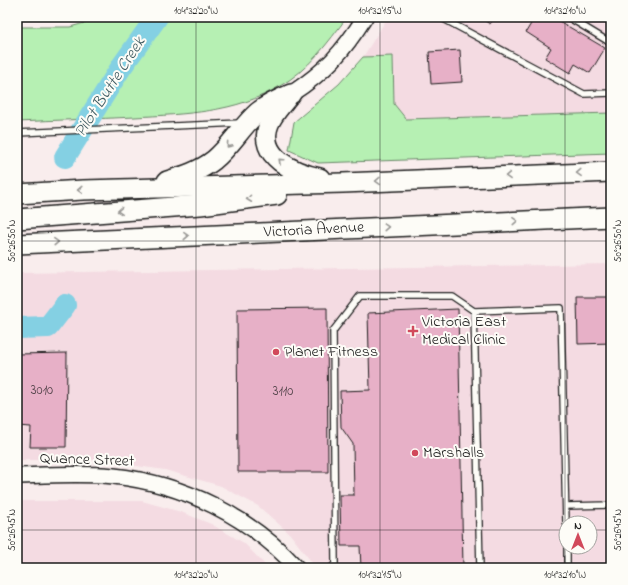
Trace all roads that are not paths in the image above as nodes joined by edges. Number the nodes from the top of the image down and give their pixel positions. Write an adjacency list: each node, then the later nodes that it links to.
1 (365, 17): 6 (street)
2 (440, 17): 5 (lane)
3 (568, 17): 4 (lane)
4 (611, 42)
5 (611, 93)
6 (290, 94): 7 (highway); 10 (highway, one-way to 6)
7 (248, 123): 8 (lane); 11 (highway, one-way to 11)
8 (17, 133)
9 (611, 172): 10 (highway, one-way to 10)
10 (343, 183): 11 (highway); 14 (highway, one-way to 14)
11 (146, 188): 12 (highway, one-way to 12)
12 (17, 194)
13 (611, 216): 15 (highway, Victoria Avenue, one-way to 13)
14 (17, 219)
15 (17, 244)
16 (474, 310): 19 (lane); 23 (lane); 24 (lane)
17 (17, 476): 22 (street, Quance Street)
18 (611, 505): 19 (lane)
19 (566, 506): 20 (lane)
20 (566, 515)
21 (567, 555): 25 (lane)
22 (297, 568)
23 (331, 568)
24 (480, 568)
25 (567, 568)

